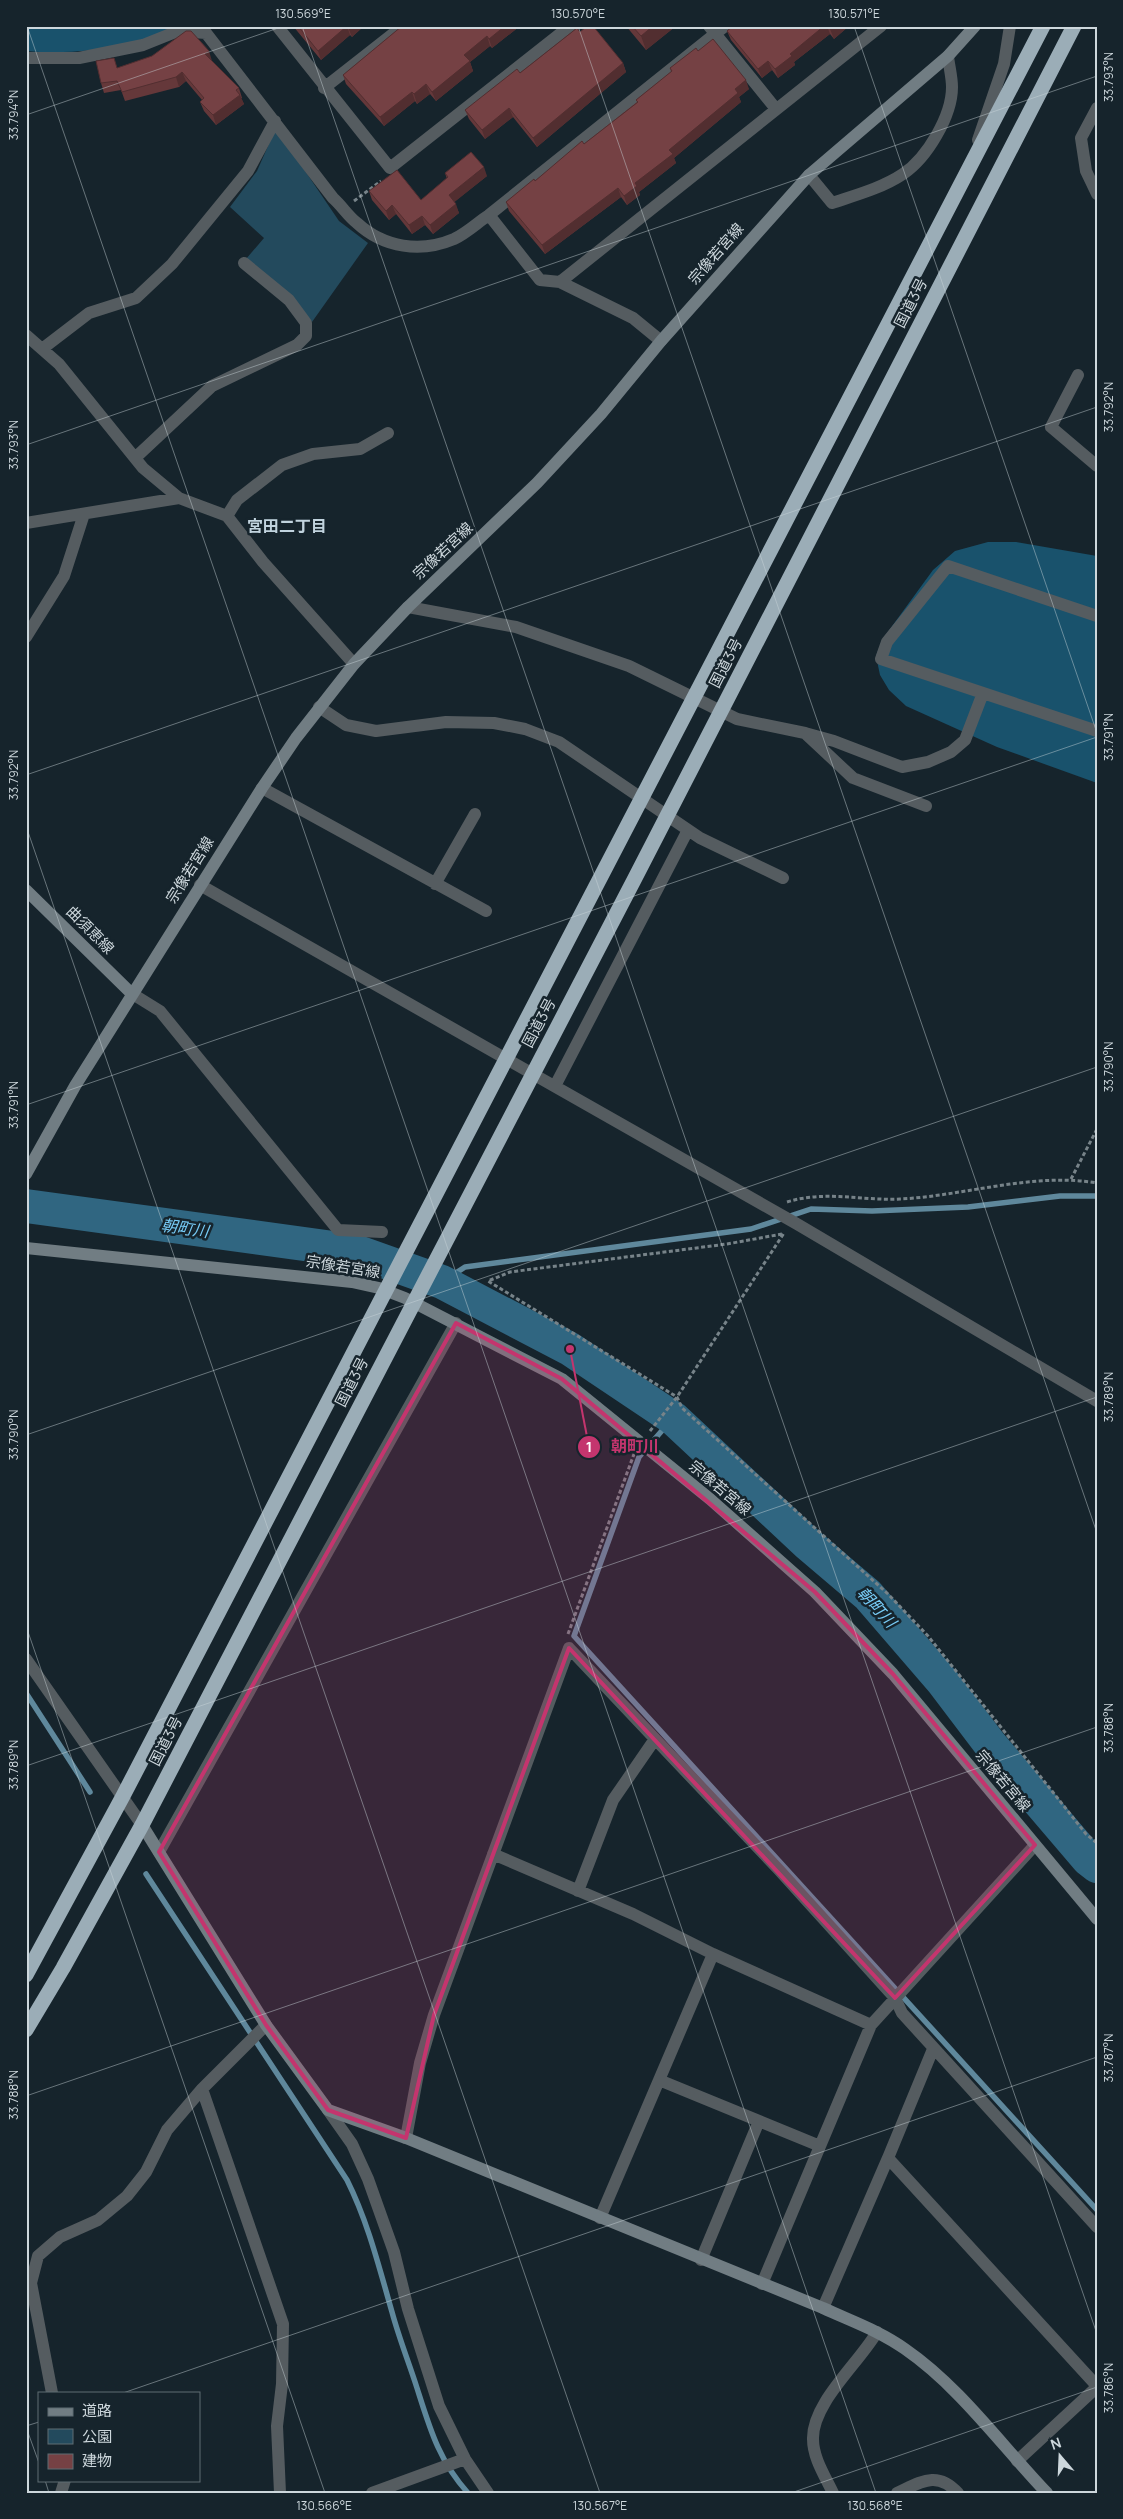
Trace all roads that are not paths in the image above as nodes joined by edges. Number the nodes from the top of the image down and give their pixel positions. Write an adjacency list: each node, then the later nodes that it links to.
1 (277, 26): 12 (street)
2 (402, 26): 12 (street)
3 (570, 26): 12 (street)
4 (882, 26): 14 (street)
5 (975, 26): 10 (main road, 宗像若宮線)
6 (1010, 26): 17 (street)
7 (1043, 26): 17 (highway, 国道3号)
8 (1074, 26): 60 (highway, 国道3号)
9 (716, 29): 14 (street); 19 (street)
10 (948, 56): 16 (main road, 宗像若宮線); 16 (street)
11 (26, 58): 15 (street)
12 (324, 88)
13 (1097, 108): 18 (street)
14 (776, 110): 21 (street)
15 (275, 121): 19 (street); 24 (street)
16 (809, 175): 23 (main road, 宗像若宮線)
17 (966, 175): 59 (highway, 国道3号)
18 (1097, 194)
19 (490, 215): 21 (street)
20 (244, 263): 27 (street)
21 (560, 282): 23 (street)
22 (26, 334): 24 (street)
23 (661, 341): 33 (main road, 宗像若宮線)
24 (42, 349): 27 (street)
25 (1078, 375): 28 (street)
26 (388, 433): 31 (street)
27 (135, 458): 29 (street)
28 (1097, 466)
29 (179, 498): 30 (street); 31 (street)
30 (84, 514): 32 (street); 35 (street)
31 (226, 516): 36 (street)
32 (26, 523)
33 (408, 607): 36 (main road, 宗像若宮線); 40 (street)
34 (1097, 616): 37 (street)
35 (26, 637)
36 (354, 664): 38 (main road, 宗像若宮線)
37 (983, 693): 39 (street); 40 (street)
38 (319, 707): 41 (main road, 宗像若宮線); 44 (street)
39 (1097, 731)
40 (805, 733): 42 (street)
41 (262, 788): 46 (street); 47 (main road, 宗像若宮線)
42 (926, 806)
43 (475, 814): 46 (street)
44 (688, 830): 45 (street); 51 (street)
45 (783, 878)
46 (435, 884): 49 (street)
47 (200, 885): 50 (main road, 宗像若宮線); 51 (street)
48 (26, 890): 50 (main road, 曲須恵線)
49 (486, 912)
50 (131, 993): 52 (main road, 宗像若宮線); 53 (street)
51 (555, 1086): 56 (street)
52 (26, 1174)
53 (382, 1232)
54 (26, 1248): 55 (main road, 宗像若宮線)
55 (456, 1323): 61 (main road, 宗像若宮線); 62 (street)
56 (1097, 1401)
57 (26, 1659): 59 (street)
58 (654, 1740): 63 (street); 64 (street); 68 (street)
59 (123, 1796): 60 (street); 67 (highway, 国道3号)
60 (142, 1825): 62 (main road); 71 (highway, 国道3号)
61 (1035, 1845): 65 (main road, 宗像若宮線); 68 (street)
62 (159, 1852): 69 (main road)
63 (493, 1854): 64 (street); 77 (street)
64 (578, 1891): 66 (street)
65 (1097, 1919)
66 (713, 1954): 70 (street); 73 (street)
67 (26, 1975)
68 (895, 1998): 70 (street); 72 (street)
69 (266, 2025): 74 (street); 75 (main road)
70 (871, 2026): 78 (street)
71 (26, 2030)
72 (933, 2049): 79 (street); 81 (street)
73 (660, 2080): 76 (street); 80 (street)
74 (202, 2089): 87 (street); 90 (street)
75 (328, 2110): 77 (main road); 88 (street)
76 (759, 2121): 78 (street); 82 (street)
77 (406, 2138): 80 (main road)
78 (820, 2146): 83 (street)
79 (888, 2158): 84 (street); 86 (street)
80 (600, 2218): 82 (main road)
81 (1097, 2227)
82 (701, 2260): 83 (main road)
83 (762, 2284): 84 (main road)
84 (823, 2308): 85 (main road)
85 (877, 2332): 89 (main road); 93 (street)
86 (1097, 2386): 89 (street)
87 (52, 2392)
88 (465, 2459): 91 (street); 92 (street)
89 (1017, 2461): 96 (main road)
90 (280, 2493)
91 (372, 2493)
92 (488, 2493)
93 (833, 2493)
94 (897, 2493): 95 (street)
95 (958, 2493)
96 (1047, 2493)

